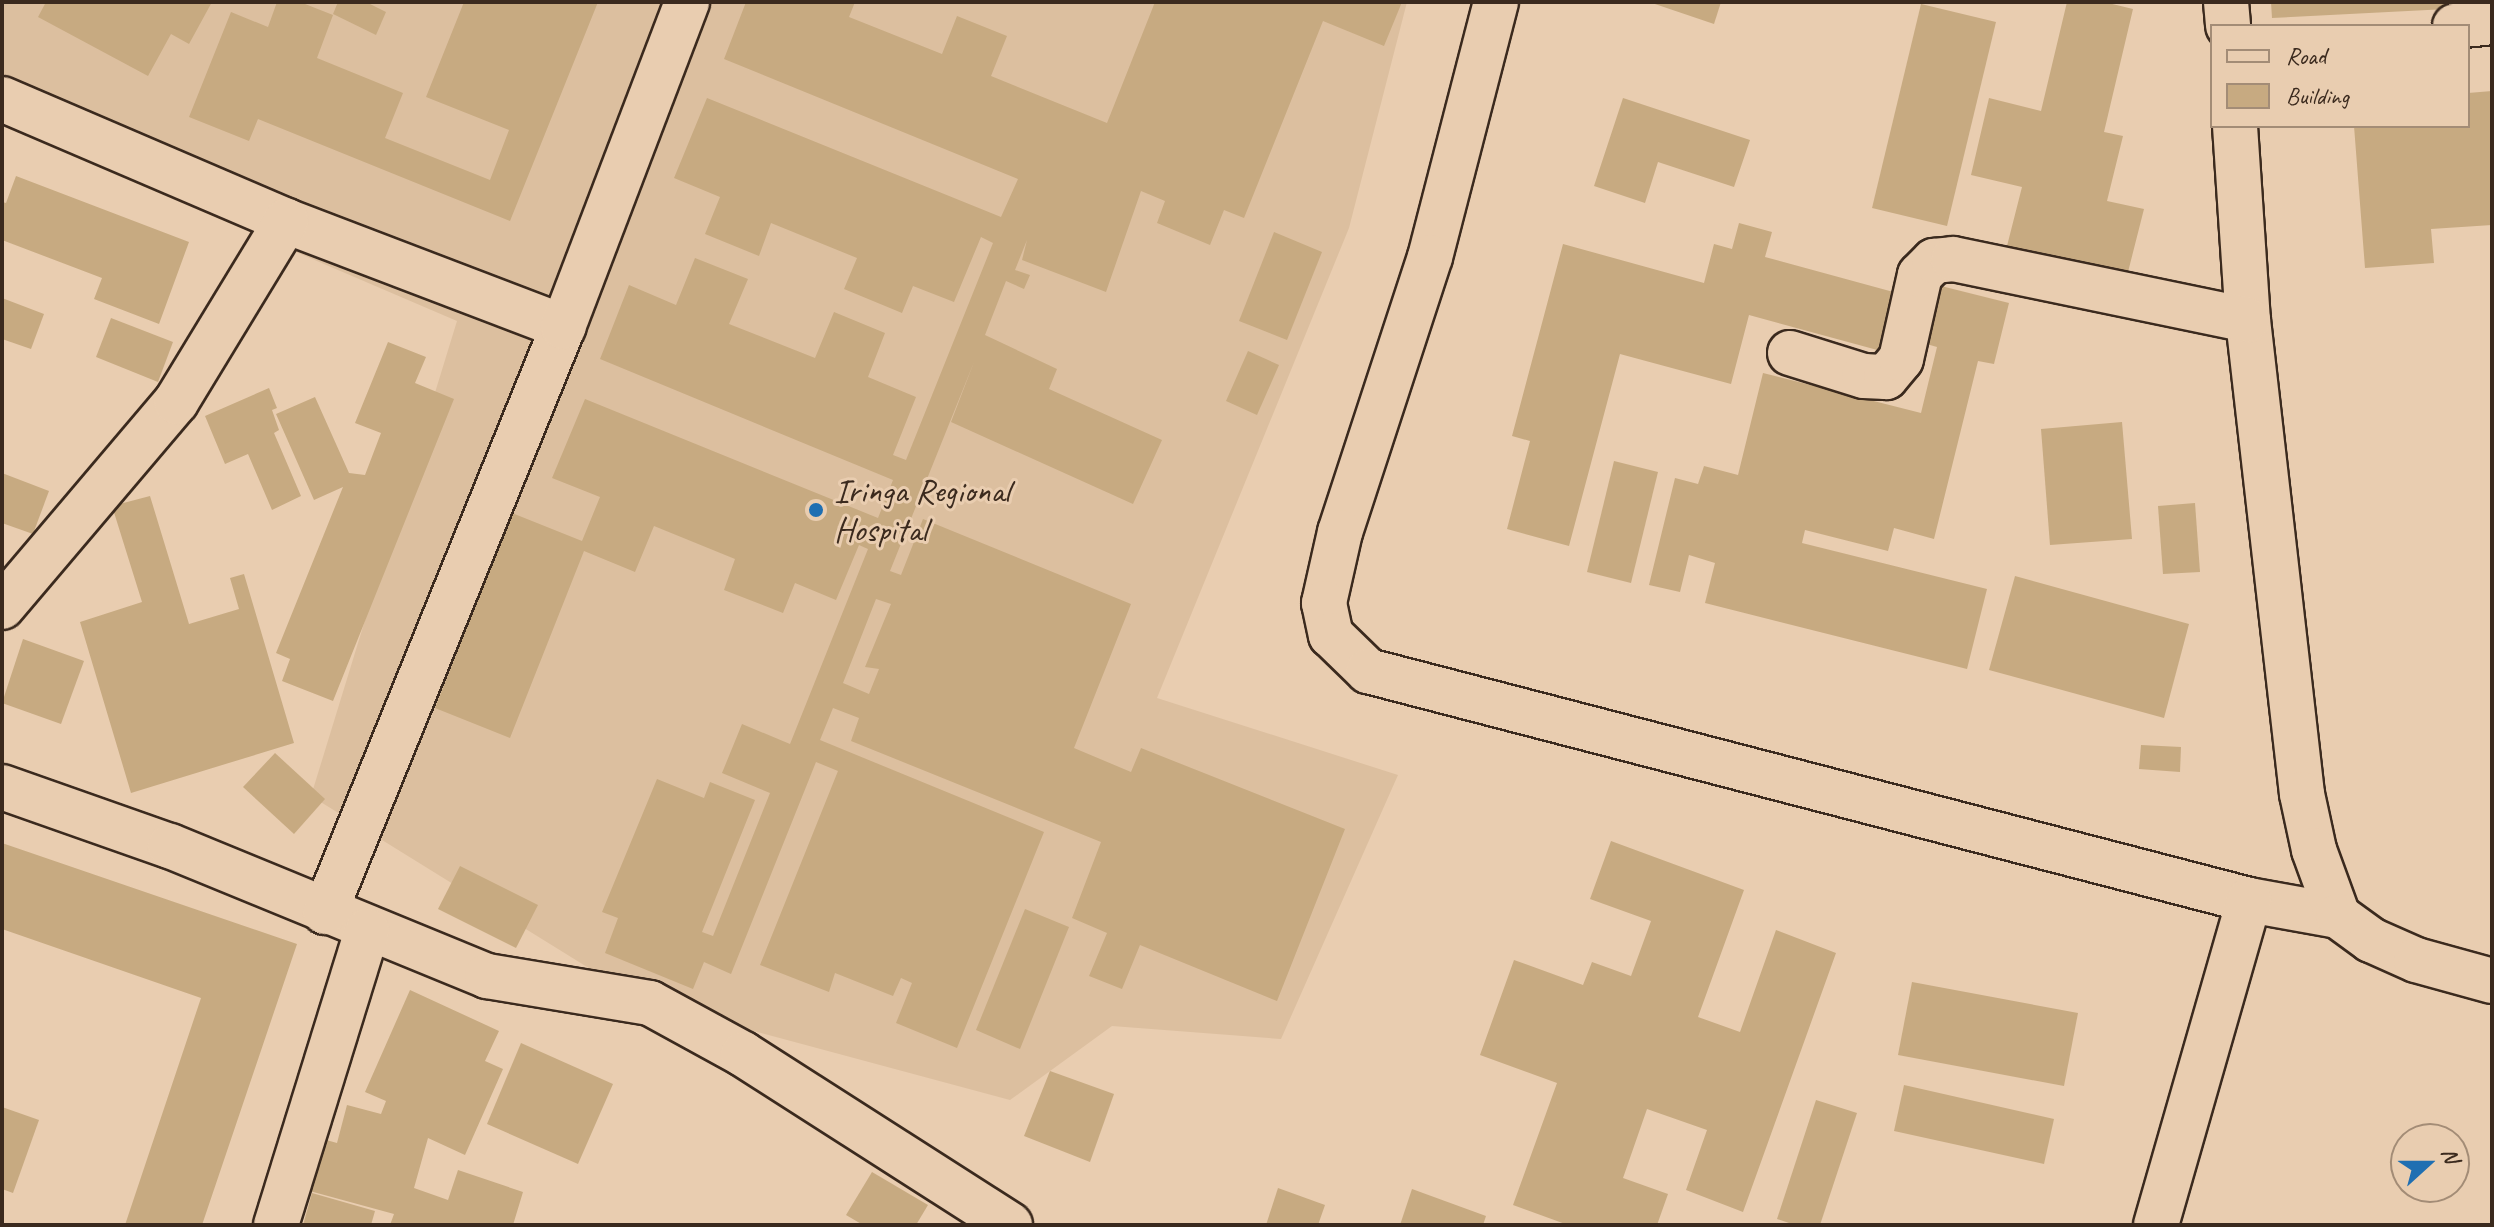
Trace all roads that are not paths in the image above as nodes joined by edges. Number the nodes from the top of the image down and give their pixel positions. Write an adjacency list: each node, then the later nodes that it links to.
1 (687, 2): 11 (street)
2 (1496, 2): 15 (street)
3 (2226, 2): 5 (street)
4 (2492, 22): 6 (street)
5 (2228, 24)
6 (2470, 24)
7 (2, 99): 9 (street)
8 (2235, 128): 10 (street)
9 (286, 221): 11 (street); 13 (street)
10 (2248, 320): 12 (street); 17 (street)
11 (563, 327): 16 (street)
12 (1790, 353)
13 (2, 607)
14 (2, 787): 16 (street)
15 (2249, 900): 17 (street); 22 (street)
16 (325, 912): 18 (street)
17 (2338, 916): 19 (street)
18 (367, 931): 20 (street); 21 (street)
19 (2492, 981)
20 (276, 1225)
21 (1010, 1225)
22 (2156, 1225)

